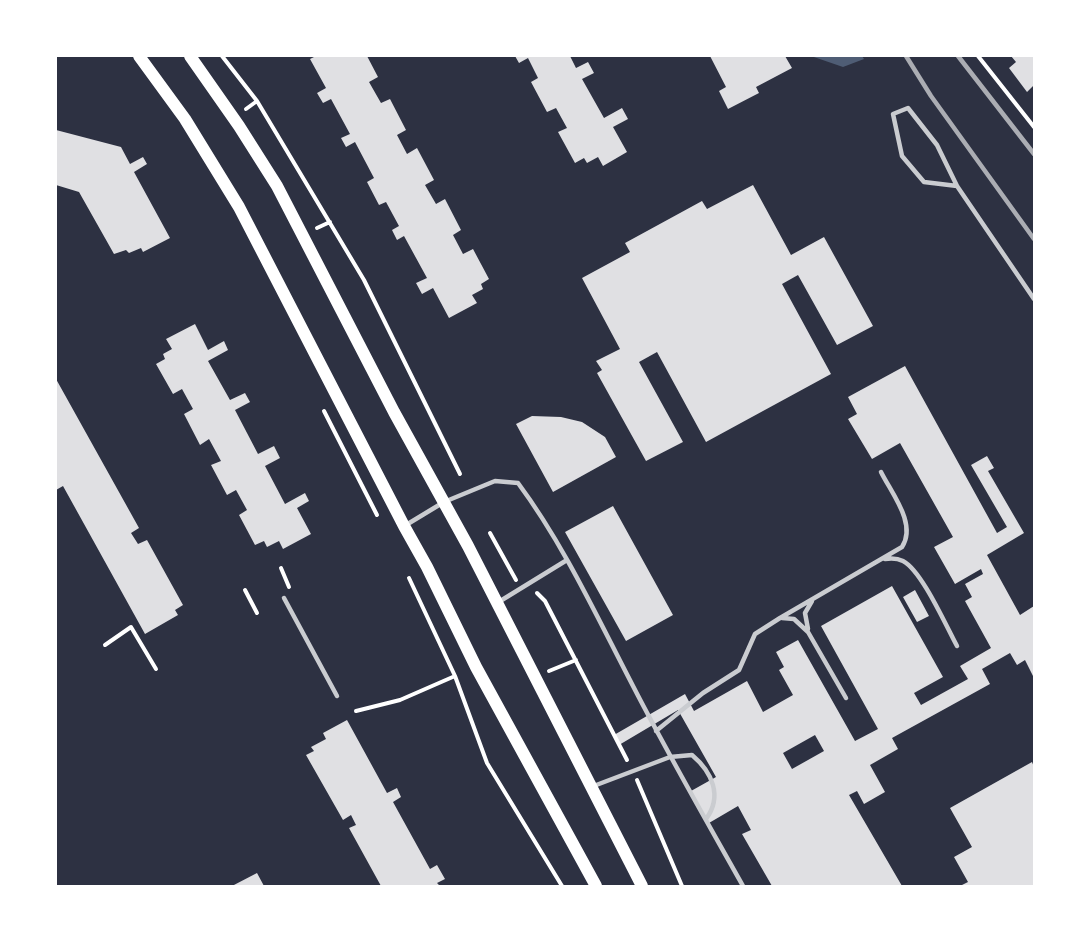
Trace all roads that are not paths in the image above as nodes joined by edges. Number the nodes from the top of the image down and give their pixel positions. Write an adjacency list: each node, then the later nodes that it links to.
1 (139, 56): 7 (main road)
2 (190, 56): 6 (main road)
3 (957, 186): 3 (lane); 4 (lane)
4 (1035, 299)
5 (881, 472): 8 (lane)
6 (444, 502): 7 (lane); 9 (lane); 12 (main road)
7 (404, 526): 22 (main road)
8 (882, 559): 10 (lane); 15 (lane)
9 (567, 560): 12 (lane); 18 (lane)
10 (817, 597): 13 (lane); 14 (lane)
11 (284, 598): 16 (lane)
12 (496, 603): 20 (main road)
13 (780, 618): 14 (lane); 18 (lane)
14 (808, 632): 17 (lane)
15 (957, 646)
16 (337, 696)
17 (846, 699)
18 (656, 731): 19 (lane)
19 (670, 757): 20 (lane); 21 (lane); 21 (lane)
20 (591, 787): 23 (main road)
21 (706, 819): 24 (lane)
22 (596, 886)
23 (642, 886)
24 (743, 886)

